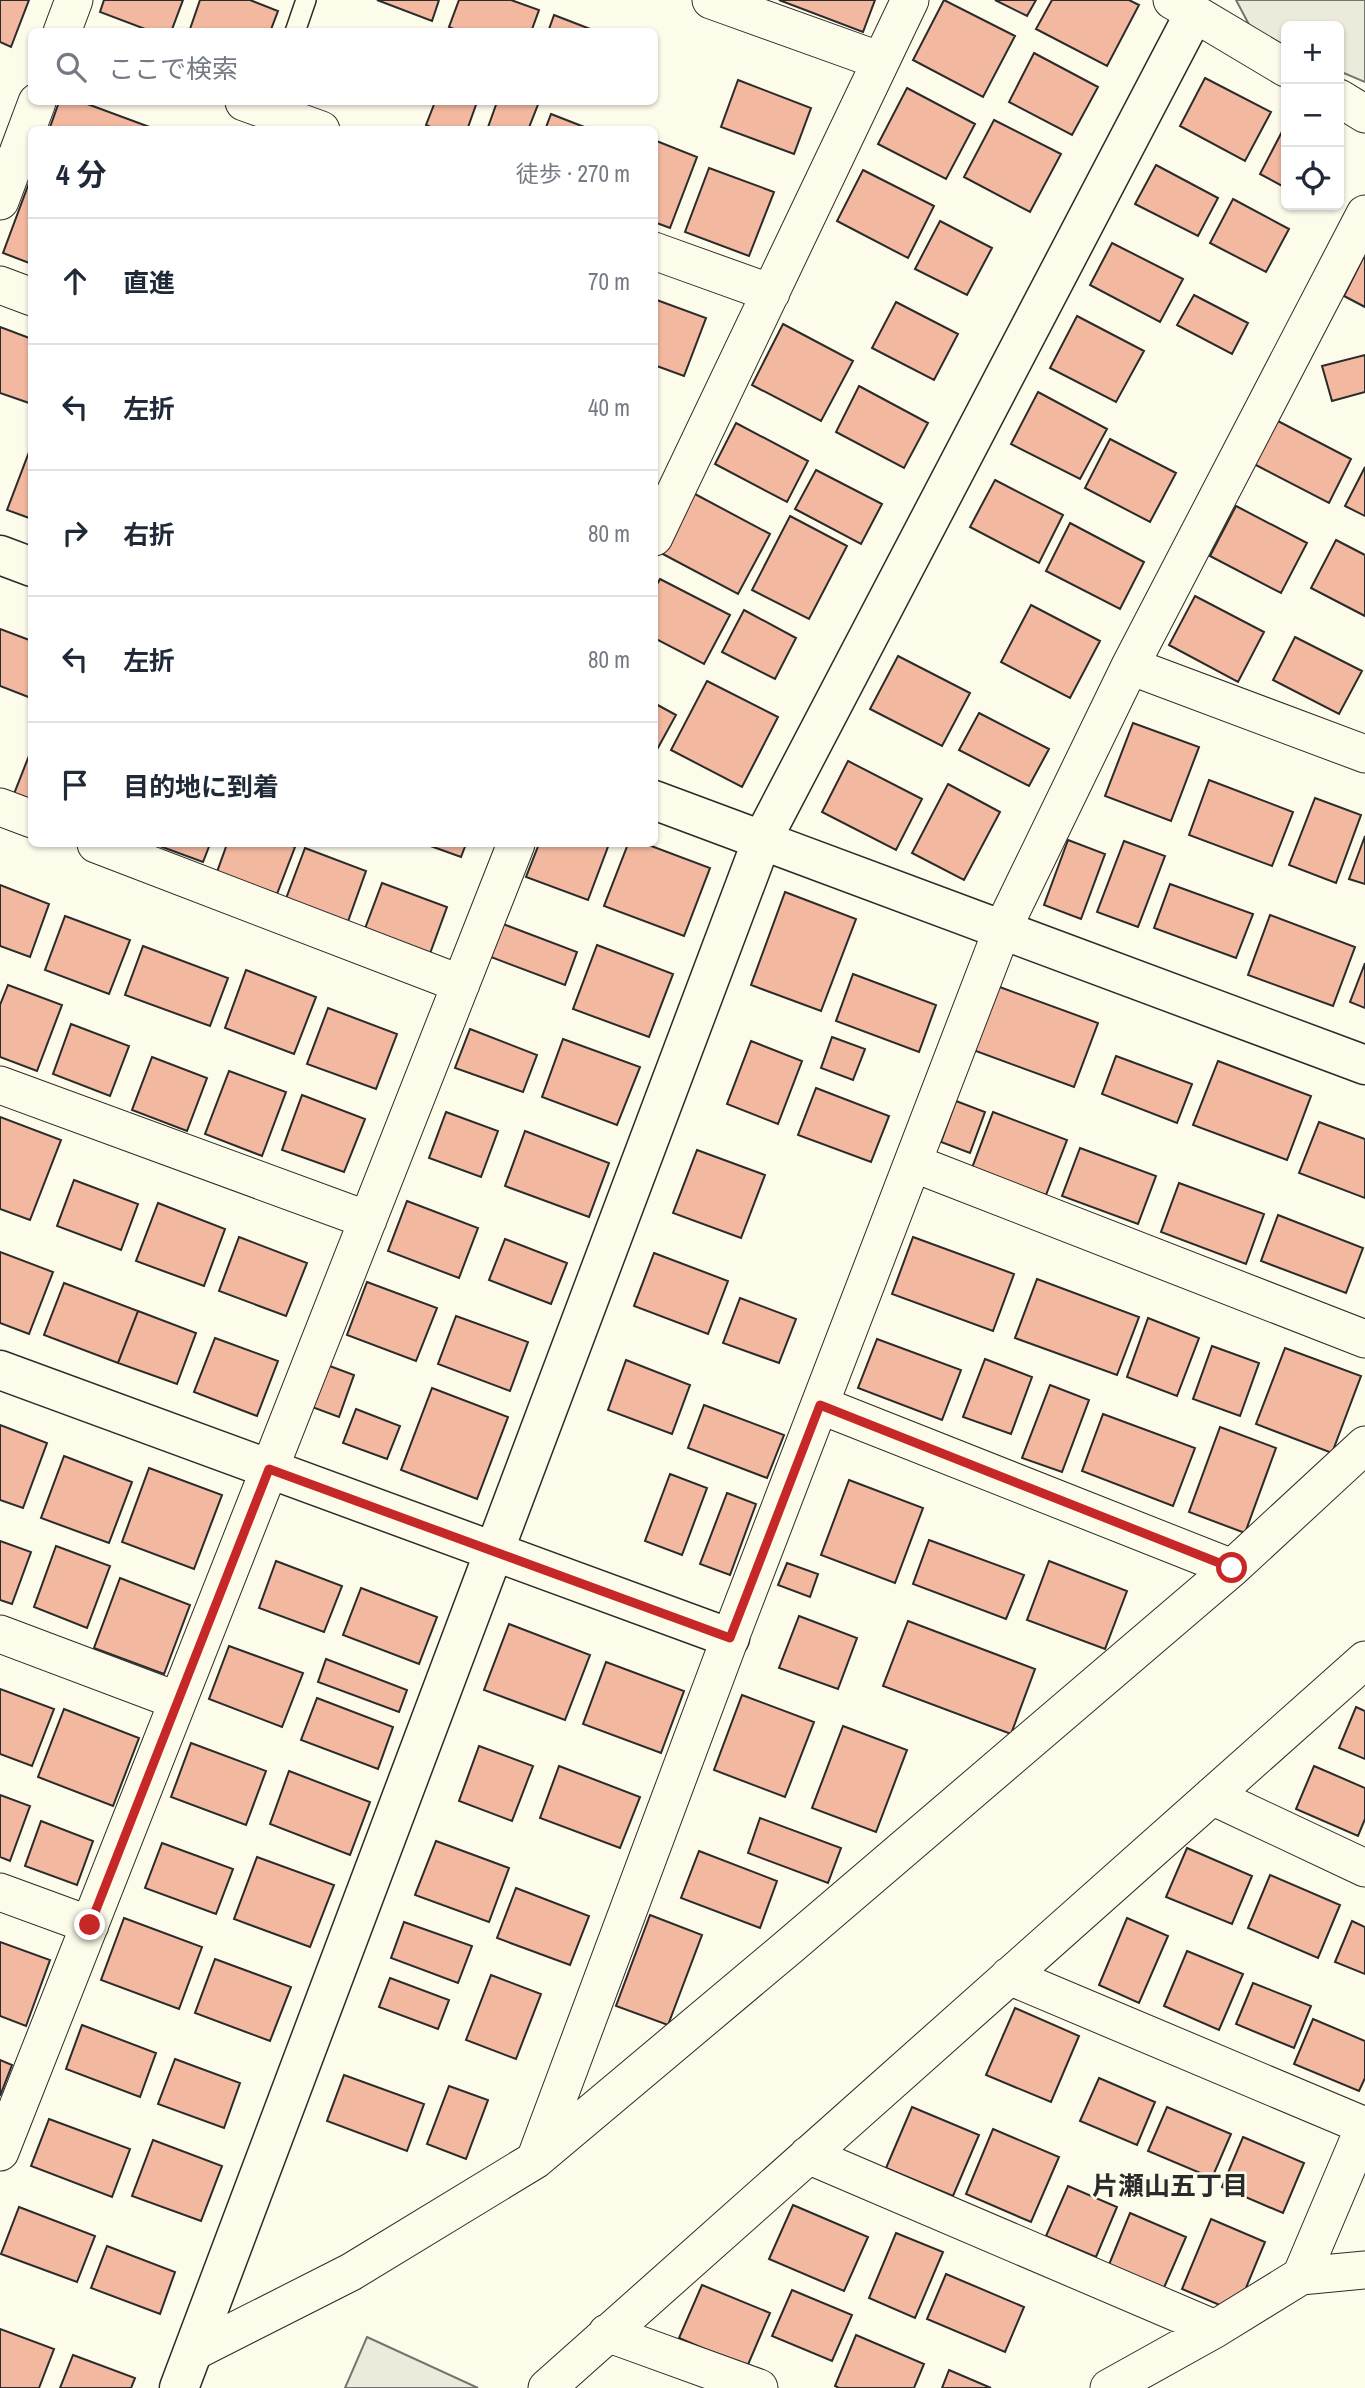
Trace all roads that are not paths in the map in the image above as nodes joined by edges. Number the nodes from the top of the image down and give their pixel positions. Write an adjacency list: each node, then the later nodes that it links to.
1 (74, 0): 6 (street)
2 (306, 0): 7 (lane)
3 (711, 0): 8 (street)
4 (910, 0): 8 (street)
5 (1183, 7): 9 (street); 31 (street)
6 (64, 28)
7 (296, 28)
8 (881, 61): 21 (street)
9 (1281, 65)
10 (1344, 102): 13 (street)
11 (36, 105): 14 (street)
12 (262, 105): 16 (street)
13 (1365, 114)
14 (28, 126)
15 (28, 126): 17 (street)
16 (312, 126)
17 (0, 201)
18 (1365, 214): 26 (street)
19 (658, 252): 21 (street)
20 (0, 285): 22 (street)
21 (771, 293): 23 (street)
22 (28, 296)
23 (658, 523)
24 (0, 555): 25 (street)
25 (28, 566)
26 (1130, 666): 27 (street); 34 (street)
27 (1361, 743)
28 (658, 801): 31 (street)
29 (0, 807): 30 (street)
30 (28, 818)
31 (762, 840): 34 (street); 45 (street)
32 (104, 847): 35 (street)
33 (515, 847): 35 (street)
34 (1002, 930): 36 (street); 38 (street)
35 (461, 984): 39 (street)
36 (1365, 1065)
37 (0, 1085): 39 (street)
38 (913, 1163): 40 (street); 42 (street)
39 (368, 1220): 44 (street)
40 (1365, 1339)
41 (0, 1370): 44 (street)
42 (820, 1405): 46 (street); 48 (street)
43 (1365, 1445): 46 (street)
44 (269, 1469): 45 (street); 50 (street)
45 (494, 1551): 48 (street); 64 (street)
46 (1232, 1568): 59 (street)
47 (0, 1634): 50 (street)
48 (730, 1638): 59 (street)
49 (1364, 1663): 51 (street)
50 (178, 1701): 54 (street)
51 (1212, 1796): 52 (street); 55 (street)
52 (1365, 1868)
53 (0, 1892): 54 (street)
54 (90, 1925): 57 (street)
55 (1009, 1976): 56 (street); 58 (street)
56 (1365, 2126): 61 (street)
57 (0, 2152)
58 (808, 2155): 62 (street); 63 (street)
59 (535, 2160): 64 (street)
60 (1365, 2270): 61 (street)
61 (1301, 2276): 62 (street)
62 (1215, 2329): 68 (street)
63 (607, 2333): 66 (street); 67 (street)
64 (193, 2352): 65 (street)
65 (179, 2388)
66 (547, 2388)
67 (759, 2388)
68 (1110, 2388)

